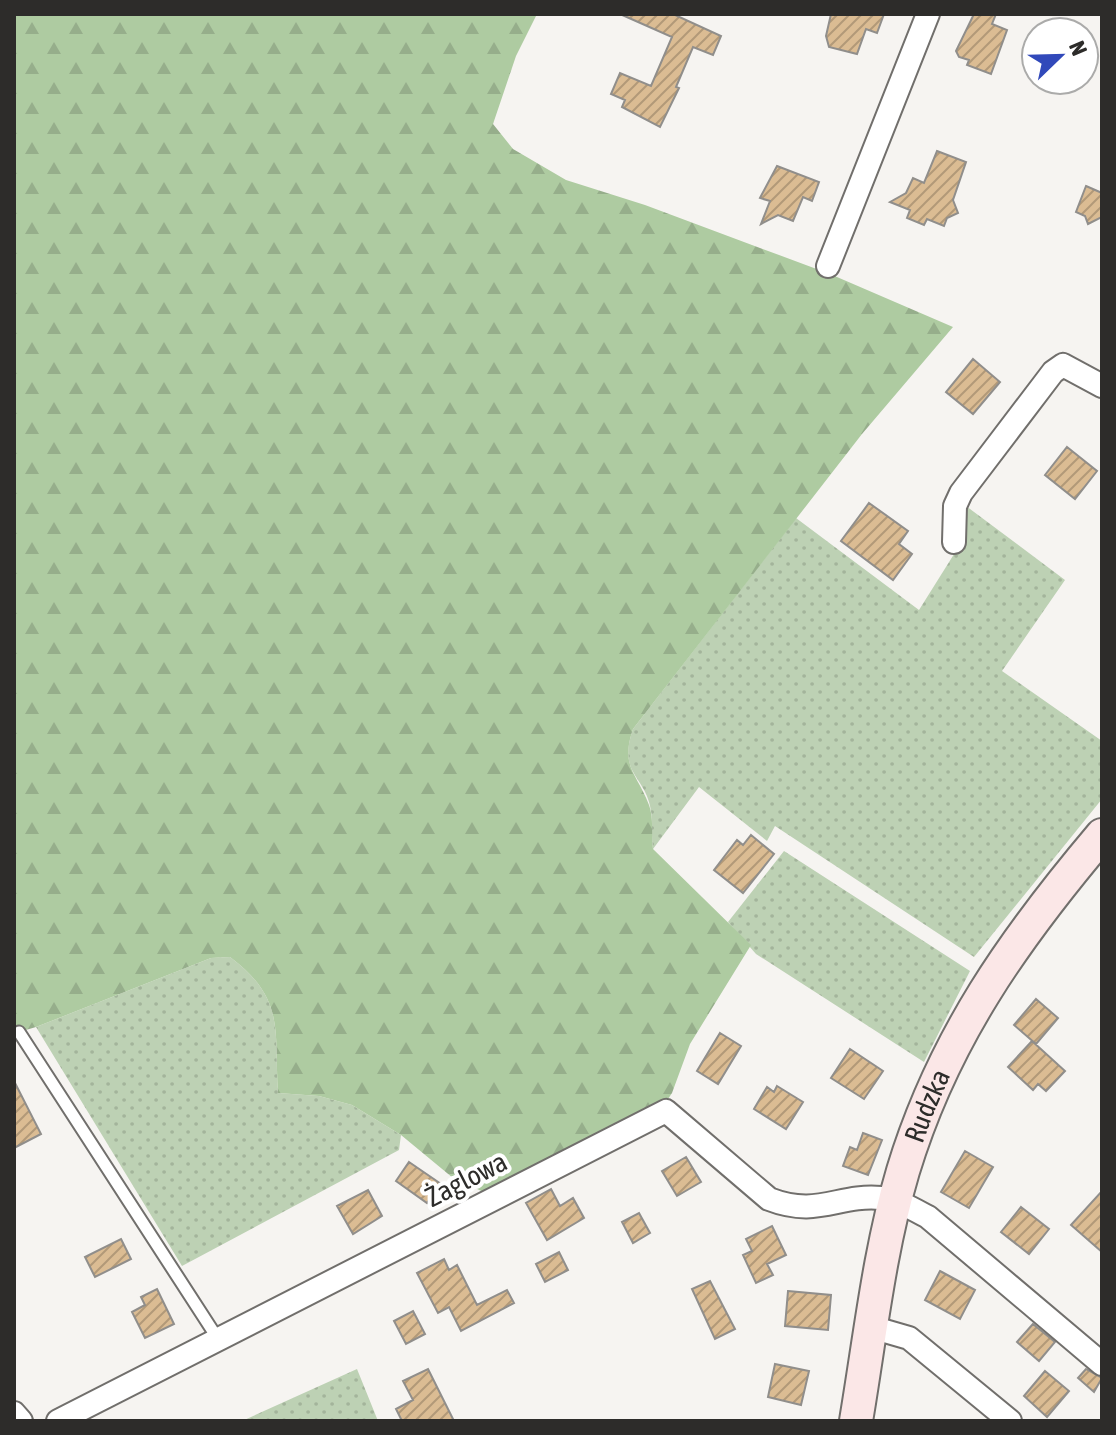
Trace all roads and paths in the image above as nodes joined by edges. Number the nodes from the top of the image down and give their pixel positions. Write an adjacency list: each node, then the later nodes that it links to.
1 (928, 14): 2 (street)
2 (828, 266)
3 (1102, 386): 4 (street)
4 (954, 542)
5 (1102, 835): 7 (main road, Rudzka)
6 (19, 1032): 9 (lane)
7 (895, 1201): 8 (main road, Rudzka); 9 (street, Żaglowa); 10 (street)
8 (871, 1327): 14 (main road, Rudzka); 15 (street)
9 (218, 1339): 13 (street, Żaglowa)
10 (1102, 1364)
11 (14, 1413): 12 (street)
12 (21, 1421)
13 (58, 1421)
14 (856, 1421)
15 (1010, 1421)

